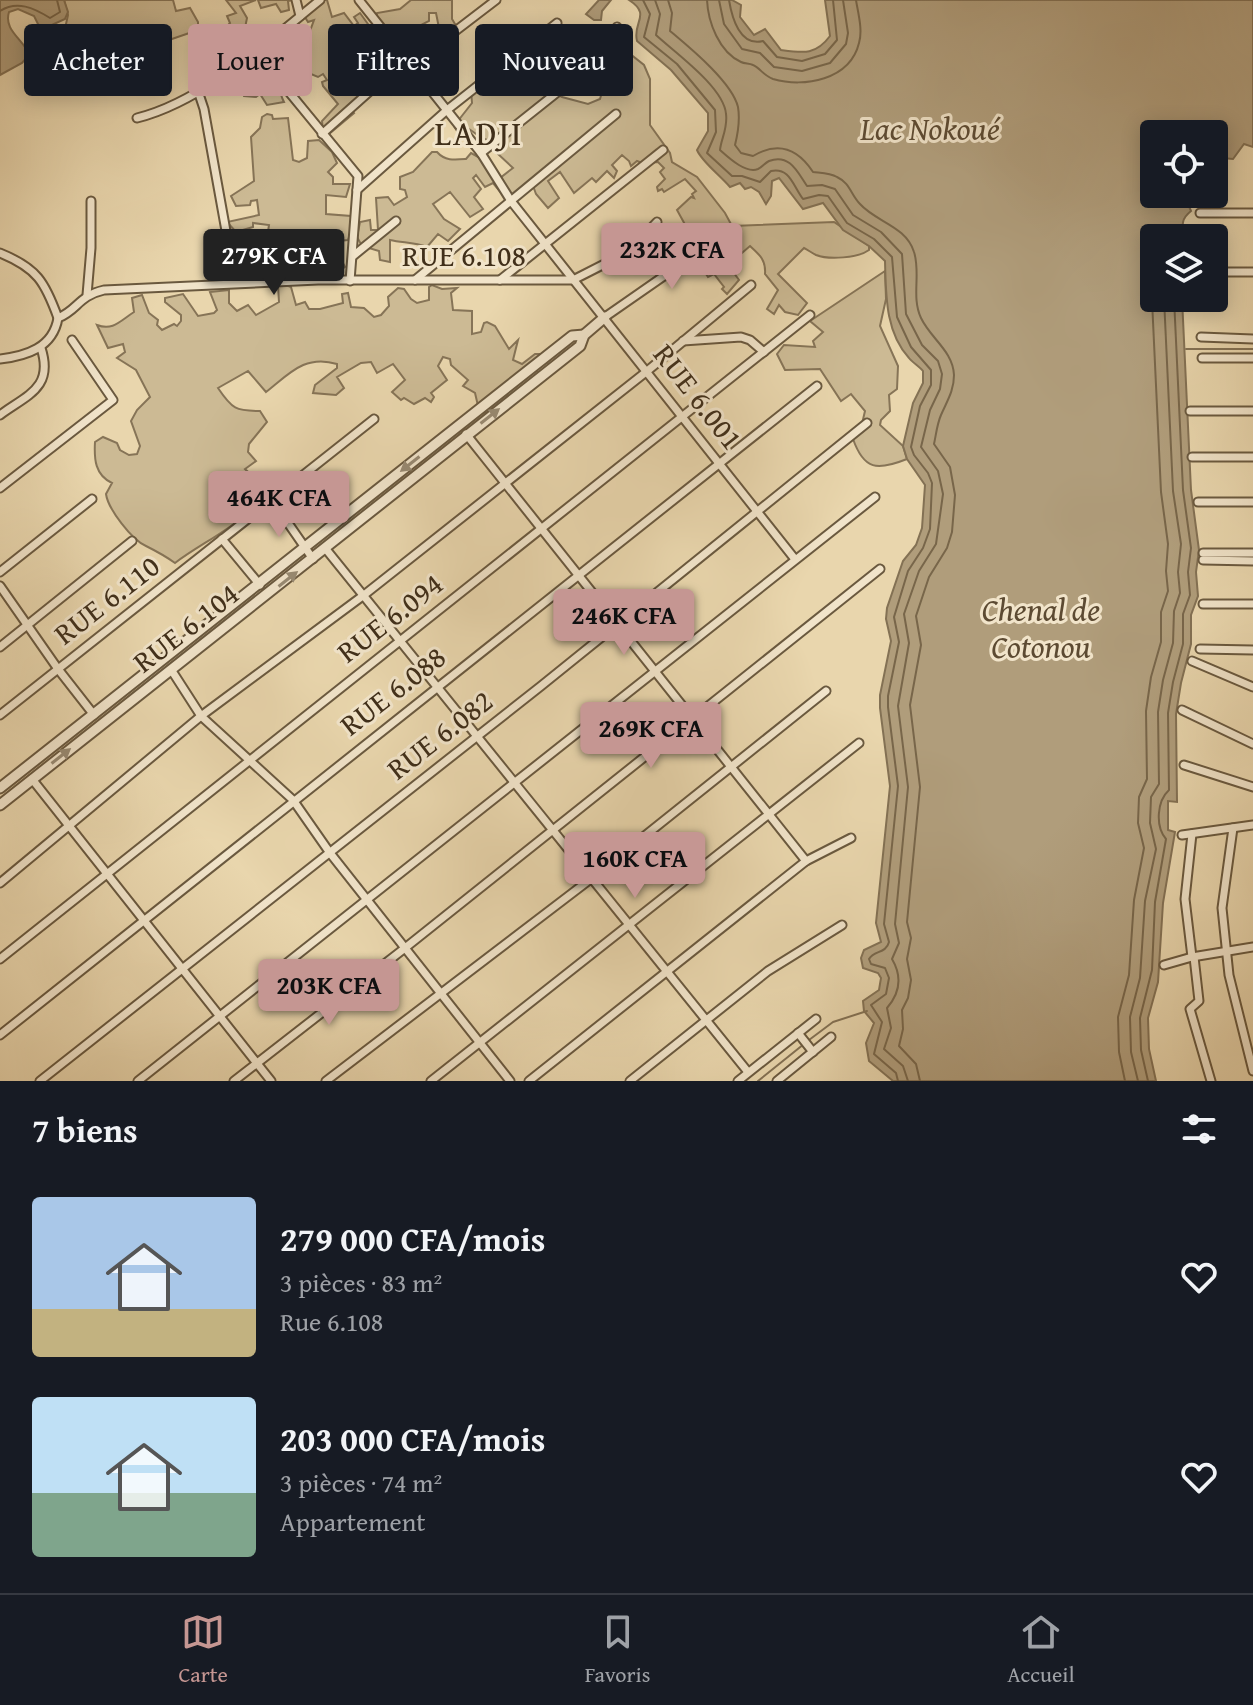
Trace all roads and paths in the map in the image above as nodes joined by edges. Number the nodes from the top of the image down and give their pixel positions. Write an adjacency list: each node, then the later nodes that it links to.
1 (296, 0): 5 (street)
2 (320, 0): 5 (street)
3 (359, 0): 8 (street, RUE 6.001)
4 (496, 0): 9 (street)
5 (300, 16): 7 (street)
6 (557, 23): 16 (street)
7 (290, 24)
8 (378, 24)
9 (459, 26)
10 (195, 96): 18 (street)
11 (200, 96): 39 (street)
12 (292, 96): 19 (street)
13 (367, 96): 19 (street)
14 (436, 96): 16 (street, RUE 6.001)
15 (553, 96): 21 (street)
16 (447, 110): 21 (street, RUE 6.001); 22 (street)
17 (616, 114): 24 (street)
18 (137, 118)
19 (322, 134): 22 (street)
20 (663, 150): 30 (street)
21 (481, 153): 24 (street, RUE 6.001)
22 (357, 190): 32 (street)
23 (91, 201): 41 (street)
24 (511, 201): 30 (street, RUE 6.001); 35 (street)
25 (1200, 213): 26 (street)
26 (1253, 213)
27 (396, 221): 32 (street)
28 (657, 222): 37 (street)
29 (720, 237): 43 (street)
30 (545, 244): 36 (street); 37 (street, RUE 6.001)
31 (0, 253): 44 (street)
32 (353, 256): 38 (street)
33 (1228, 272): 34 (street)
34 (1253, 272)
35 (415, 280): 36 (street, RUE 6.108); 38 (street, RUE 6.108)
36 (500, 280): 37 (street, RUE 6.108)
37 (573, 280): 43 (street, RUE 6.001)
38 (350, 281): 39 (street, RUE 6.108)
39 (232, 283): 41 (street, RUE 6.108)
40 (751, 285): 49 (street)
41 (87, 295): 44 (street, RUE 6.108)
42 (810, 315): 51 (street, RUE 6.094)
43 (605, 317): 45 (street, RUE 6.104); 55 (street, RUE 6.001)
44 (58, 318): 50 (street, RUE 6.108)
45 (584, 335): 63 (street, RUE 6.104, one-way to 45); 78 (street, RUE 6.104, one-way to 78)
46 (1201, 337): 47 (street)
47 (1253, 339)
48 (72, 340): 68 (street)
49 (681, 341): 51 (street); 55 (street)
50 (41, 348): 54 (street); 59 (street)
51 (764, 352): 60 (street, RUE 6.094)
52 (1202, 358): 53 (street)
53 (1253, 358)
54 (0, 359)
55 (646, 372): 60 (street, RUE 6.001); 67 (street)
56 (817, 386): 66 (street, RUE 6.088)
57 (1190, 411): 58 (street)
58 (1253, 411)
59 (0, 415)
60 (682, 417): 66 (street, RUE 6.001); 75 (street, RUE 6.094)
61 (374, 419): 71 (street, RUE 6.110)
62 (867, 423): 74 (street, RUE 6.082)
63 (466, 434): 67 (street); 79 (street, RUE 6.104)
64 (1192, 457): 65 (street)
65 (1253, 457)
66 (719, 463): 74 (street, RUE 6.001); 86 (street, RUE 6.088)
67 (505, 482): 75 (street); 89 (street)
68 (0, 488)
69 (875, 497): 81 (street)
70 (92, 499): 85 (street)
71 (272, 500): 76 (street, RUE 6.110); 78 (street)
72 (1198, 502): 73 (street)
73 (1253, 502)
74 (757, 511): 81 (street, RUE 6.001); 92 (street, RUE 6.082)
75 (542, 529): 86 (street); 94 (street, RUE 6.094)
76 (222, 539): 87 (street); 99 (street, RUE 6.110)
77 (132, 541): 93 (street)
78 (304, 547): 82 (street); 87 (street, RUE 6.104)
79 (325, 548): 82 (street, RUE 6.104); 89 (street)
80 (1253, 553): 83 (street)
81 (794, 558): 101 (street)
82 (313, 559): 100 (street, RUE 6.104, one-way to 82)
83 (1253, 561)
84 (880, 569): 109 (street)
85 (0, 572)
86 (579, 575): 92 (street); 102 (street, RUE 6.088)
87 (260, 585): 107 (street, RUE 6.104)
88 (0, 586): 93 (street)
89 (364, 595): 94 (street); 108 (street)
90 (1203, 604): 91 (street)
91 (1253, 604)
92 (618, 624): 101 (street); 110 (street, RUE 6.082)
93 (28, 626): 95 (street); 99 (street)
94 (400, 640): 102 (street); 113 (street, RUE 6.094)
95 (0, 647)
96 (1200, 649): 97 (street)
97 (1253, 650)
98 (1192, 661): 103 (street)
99 (58, 669): 106 (street, RUE 6.110); 107 (street)
100 (172, 671): 108 (street); 116 (street, RUE 6.104, one-way to 100)
101 (655, 671): 109 (street); 117 (street)
102 (438, 687): 110 (street); 120 (street, RUE 6.088)
103 (1253, 687)
104 (826, 691): 114 (street)
105 (1182, 710): 112 (street)
106 (0, 715)
107 (94, 715): 119 (street, RUE 6.104)
108 (201, 716): 113 (street); 124 (street)
109 (692, 717): 114 (street); 126 (street)
110 (477, 735): 117 (street); 130 (street, RUE 6.082)
111 (859, 743): 122 (street)
112 (1253, 744)
113 (248, 761): 120 (street); 132 (street, RUE 6.094)
114 (730, 765): 122 (street); 133 (street)
115 (1184, 765): 118 (street)
116 (32, 779): 121 (street, RUE 6.104); 124 (street)
117 (514, 781): 126 (street); 135 (street)
118 (1253, 787)
119 (0, 788)
120 (293, 800): 130 (street); 136 (street, RUE 6.088)
121 (0, 805)
122 (769, 814): 131 (street); 137 (street)
123 (1253, 825): 125 (street)
124 (70, 827): 132 (street); 134 (street)
125 (1233, 828): 127 (street); 141 (street)
126 (552, 829): 133 (street); 140 (street)
127 (1192, 834): 128 (street); 142 (street)
128 (1182, 835)
129 (851, 838): 131 (street)
130 (330, 853): 135 (street); 145 (street, RUE 6.082)
131 (806, 861): 146 (street)
132 (108, 875): 136 (street); 143 (street, RUE 6.094)
133 (592, 878): 137 (street); 147 (street)
134 (0, 883)
135 (367, 899): 140 (street); 148 (street)
136 (144, 920): 145 (street); 151 (street, RUE 6.088)
137 (629, 924): 146 (street); 154 (street)
138 (842, 925): 149 (street)
139 (1253, 947): 141 (street)
140 (405, 948): 147 (street); 156 (street)
141 (1226, 950): 142 (street); 157 (street)
142 (1193, 957): 144 (street); 170 (street)
143 (0, 959)
144 (1164, 965)
145 (183, 969): 148 (street); 159 (street, RUE 6.082)
146 (667, 972): 149 (street); 166 (street)
147 (440, 992): 154 (street); 163 (street)
148 (220, 1016): 156 (street); 160 (street)
149 (705, 1019): 158 (street); 167 (street)
150 (816, 1019): 152 (street)
151 (0, 1035)
152 (800, 1036): 155 (street); 158 (street)
153 (831, 1037): 155 (street)
154 (480, 1043): 164 (street); 165 (street)
155 (811, 1050): 169 (street)
156 (257, 1063): 161 (street); 162 (street)
157 (1253, 1071)
158 (748, 1072): 168 (street)
159 (40, 1081)
160 (138, 1081)
161 (234, 1081)
162 (271, 1081)
163 (326, 1081)
164 (431, 1081)
165 (510, 1081)
166 (529, 1081)
167 (630, 1081)
168 (738, 1081)
169 (777, 1081)
170 (1211, 1081)

